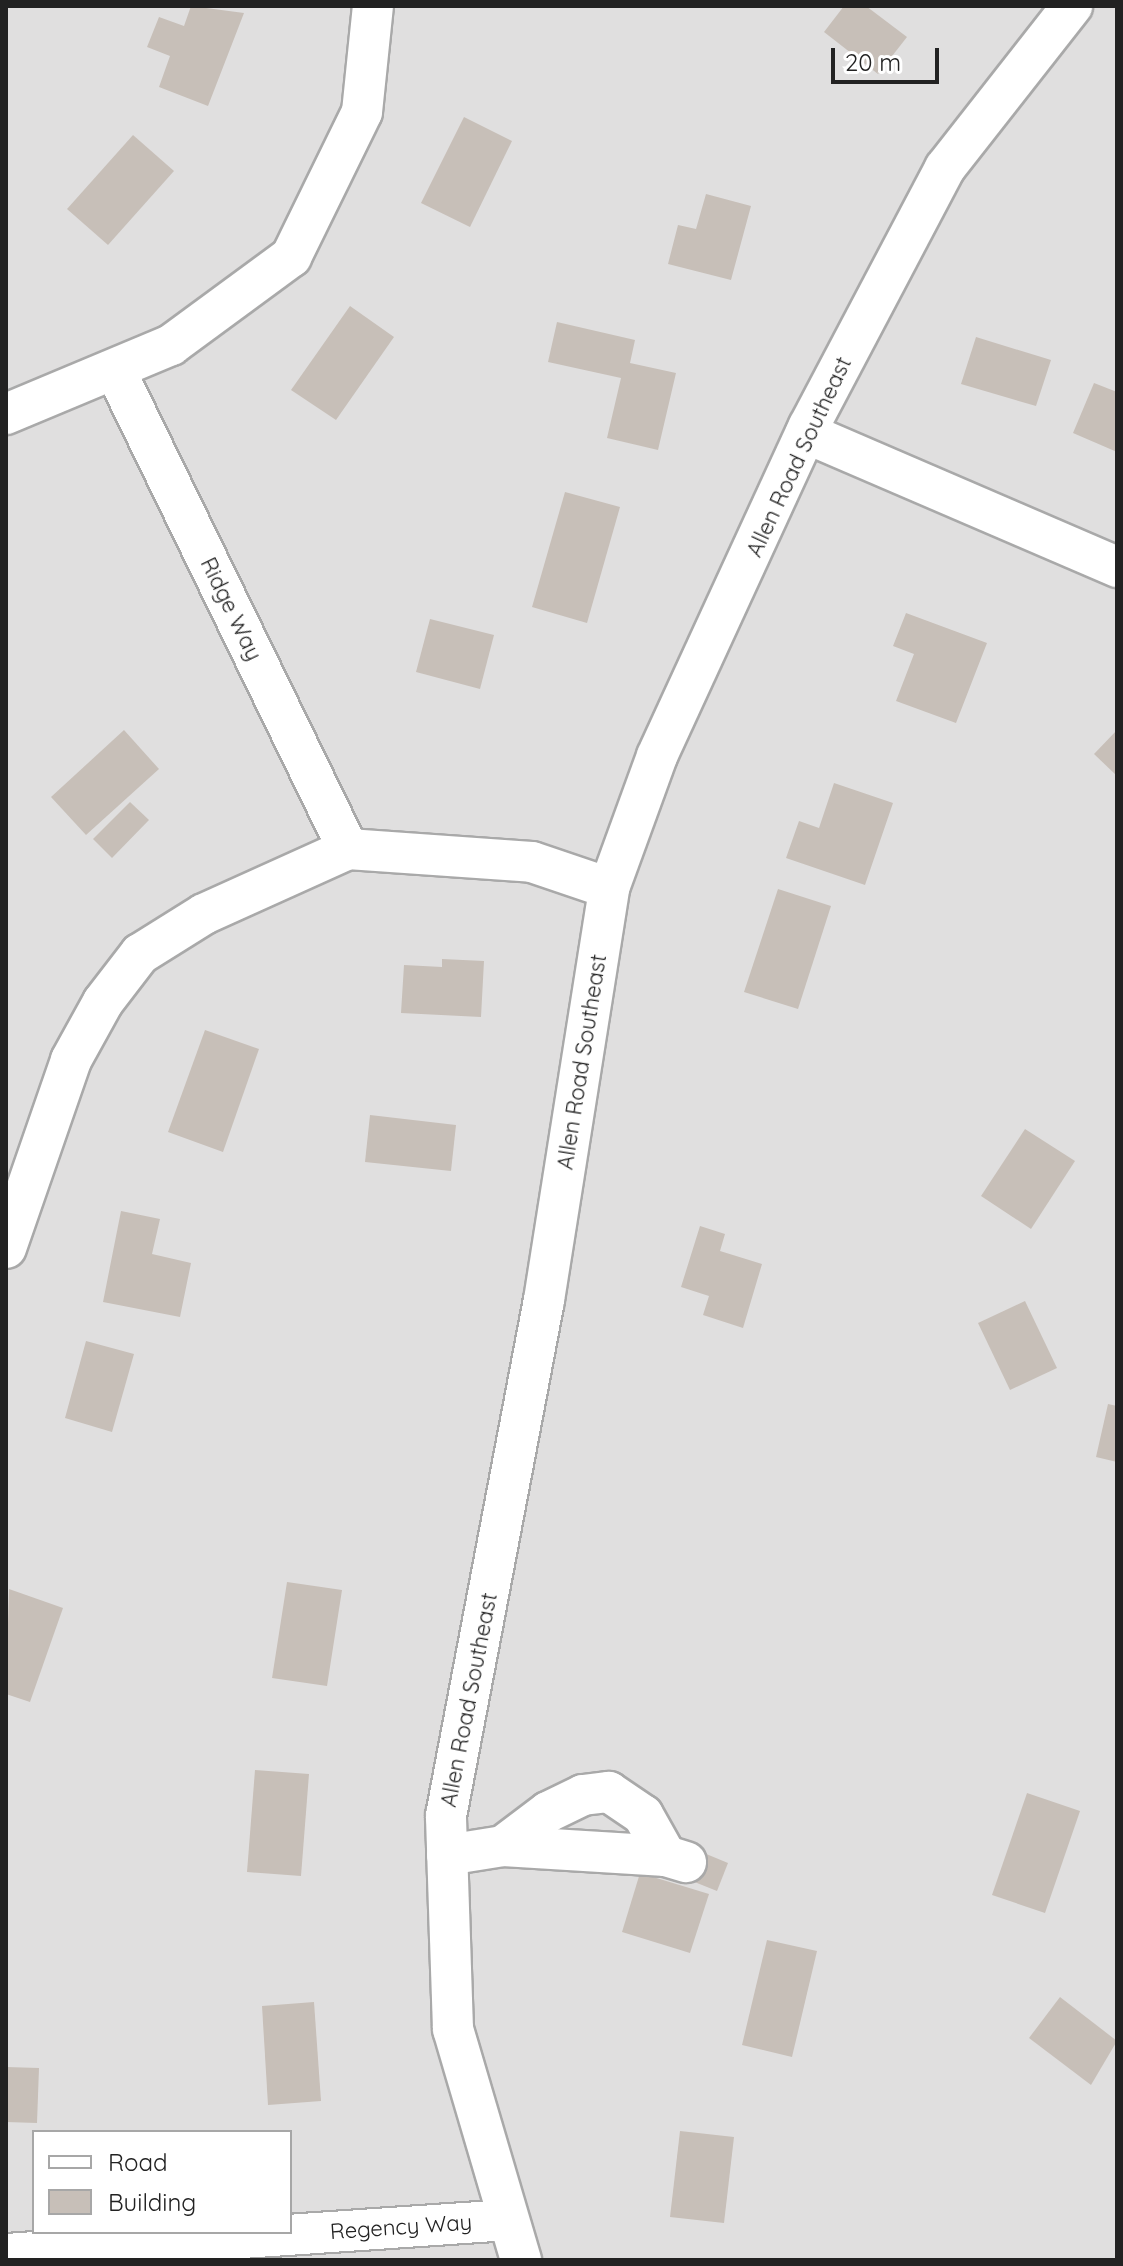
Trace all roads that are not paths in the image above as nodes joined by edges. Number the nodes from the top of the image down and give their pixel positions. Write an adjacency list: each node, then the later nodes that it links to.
1 (373, 6): 3 (street)
2 (1072, 6): 5 (street, Allen Road Southeast)
3 (115, 370): 4 (street); 7 (street, Ridge Way)
4 (6, 414)
5 (806, 433): 6 (street); 8 (street, Allen Road Southeast)
6 (1117, 567)
7 (348, 849): 8 (street); 9 (street)
8 (609, 888): 11 (street, Allen Road Southeast)
9 (6, 1248)
10 (503, 1846): 10 (street); 11 (street)
11 (447, 1855): 12 (street, Allen Road Southeast)
12 (508, 2220): 13 (street, Regency Way); 14 (street, Allen Road Southeast)
13 (6, 2254)
14 (521, 2260)

